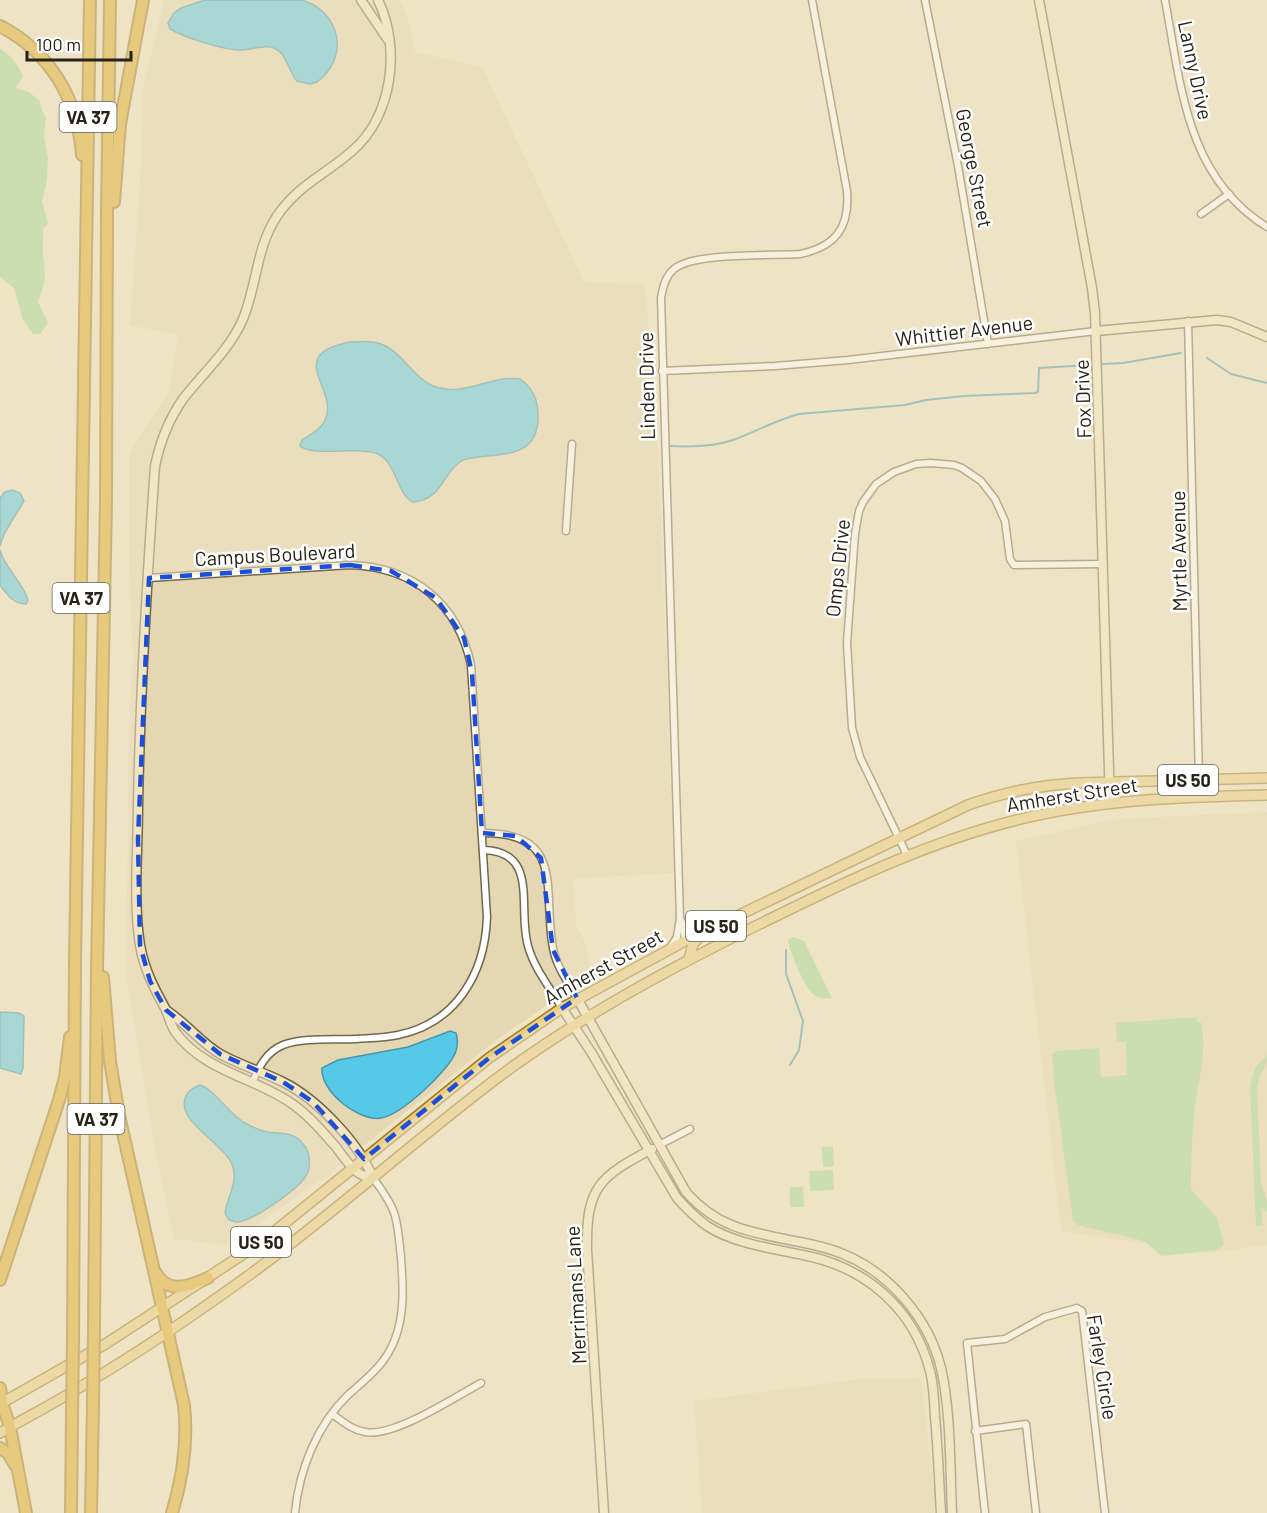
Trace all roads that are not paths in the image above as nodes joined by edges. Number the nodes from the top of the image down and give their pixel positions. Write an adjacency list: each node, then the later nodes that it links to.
1 (90, 0): 15 (highway, VA 37)
2 (110, 0): 16 (highway, VA 37)
3 (144, 0): 16 (highway)
4 (361, 0): 11 (main road)
5 (378, 0): 11 (main road)
6 (812, 0): 21 (street, Linden Drive)
7 (926, 0): 20 (street, George Street)
8 (1038, 0): 18 (main road, Fox Drive)
9 (1165, 0): 12 (street, Lanny Drive)
10 (0, 26): 15 (highway)
11 (388, 40): 25 (main road)
12 (1229, 194): 13 (street); 14 (street, Lanny Drive)
13 (1201, 214)
14 (1267, 227)
15 (86, 233): 42 (highway, VA 37)
16 (108, 280): 36 (highway, VA 37)
17 (1188, 321): 18 (main road, Whittier Avenue); 19 (main road, Whittier Avenue); 27 (street, Myrtle Avenue)
18 (1096, 331): 20 (street, Whittier Avenue); 24 (main road, Fox Drive)
19 (1267, 337)
20 (988, 344): 21 (street, Whittier Avenue)
21 (662, 371): 37 (street, Linden Drive)
22 (572, 444): 23 (street)
23 (566, 531)
24 (1103, 564): 28 (main road, Fox Drive); 33 (street, Omps Drive)
25 (149, 578): 32 (street, Campus Boulevard); 46 (main road)
26 (1267, 778): 27 (main road, Amherst Street / US 50)
27 (1199, 780): 28 (main road, Amherst Street / US 50); 30 (main road)
28 (1109, 782): 31 (main road, Fox Drive); 33 (main road, Amherst Street / US 50)
29 (1267, 795): 30 (main road, Amherst Street / US 50)
30 (1163, 799): 31 (main road, Amherst Street / US 50)
31 (1110, 803): 35 (main road, Amherst Street / US 50)
32 (482, 833): 34 (street, Campus Boulevard); 44 (street)
33 (899, 838): 35 (street, Omps Drive); 38 (main road, Amherst Street / US 50)
34 (483, 850): 45 (street); 49 (street, Campus Boulevard)
35 (907, 855): 41 (main road, Amherst Street / US 50)
36 (100, 911): 57 (highway); 72 (highway, VA 37, bridge)
37 (680, 918): 39 (street, Linden Drive); 40 (street, Linden Drive)
38 (705, 931): 39 (main road, Amherst Street / US 50); 41 (main road)
39 (685, 941): 40 (main road, Amherst Street / US 50); 43 (main road)
40 (670, 949): 44 (main road, Amherst Street / US 50)
41 (689, 959): 43 (main road, Amherst Street / US 50)
42 (75, 962): 59 (highway); 71 (highway, VA 37, bridge)
43 (657, 976): 47 (main road, Amherst Street / US 50)
44 (577, 998): 45 (main road, Amherst Street / US 50); 47 (main road)
45 (562, 1008): 48 (main road); 54 (main road, Amherst Street / US 50)
46 (166, 1011): 49 (main road); 50 (main road)
47 (588, 1017): 48 (main road, Amherst Street / US 50); 52 (main road)
48 (574, 1025): 53 (main road); 56 (main road, Amherst Street / US 50)
49 (258, 1071): 50 (street, Campus Boulevard); 54 (main road)
50 (252, 1083): 55 (main road)
51 (690, 1129): 52 (street, Merrimans Lane)
52 (659, 1145): 53 (main road, Merrimans Lane); 77 (main road)
53 (648, 1151): 75 (main road, Merrimans Lane); 76 (main road)
54 (364, 1159): 55 (main road, Amherst Street / US 50); 56 (main road)
55 (353, 1168): 56 (main road); 58 (main road, Amherst Street / US 50)
56 (373, 1178): 61 (main road, Amherst Street / US 50); 65 (street)
57 (153, 1268): 58 (highway); 60 (highway)
58 (208, 1278): 60 (main road, Amherst Street / US 50)
59 (0, 1280)
60 (163, 1308): 61 (highway); 64 (main road, US 50)
61 (168, 1331): 66 (main road, US 50); 73 (highway)
62 (481, 1383): 65 (street)
63 (0, 1388): 64 (highway)
64 (1, 1403): 66 (highway)
65 (332, 1413): 74 (street)
66 (5, 1430): 69 (highway)
67 (975, 1431): 78 (street); 79 (street); 80 (street, Farley Circle)
68 (0, 1448): 69 (highway)
69 (20, 1475): 70 (highway)
70 (26, 1513)
71 (71, 1513)
72 (91, 1513)
73 (172, 1513)
74 (295, 1513)
75 (604, 1513)
76 (941, 1513)
77 (952, 1513)
78 (985, 1513)
79 (1036, 1513)
80 (1104, 1513)

